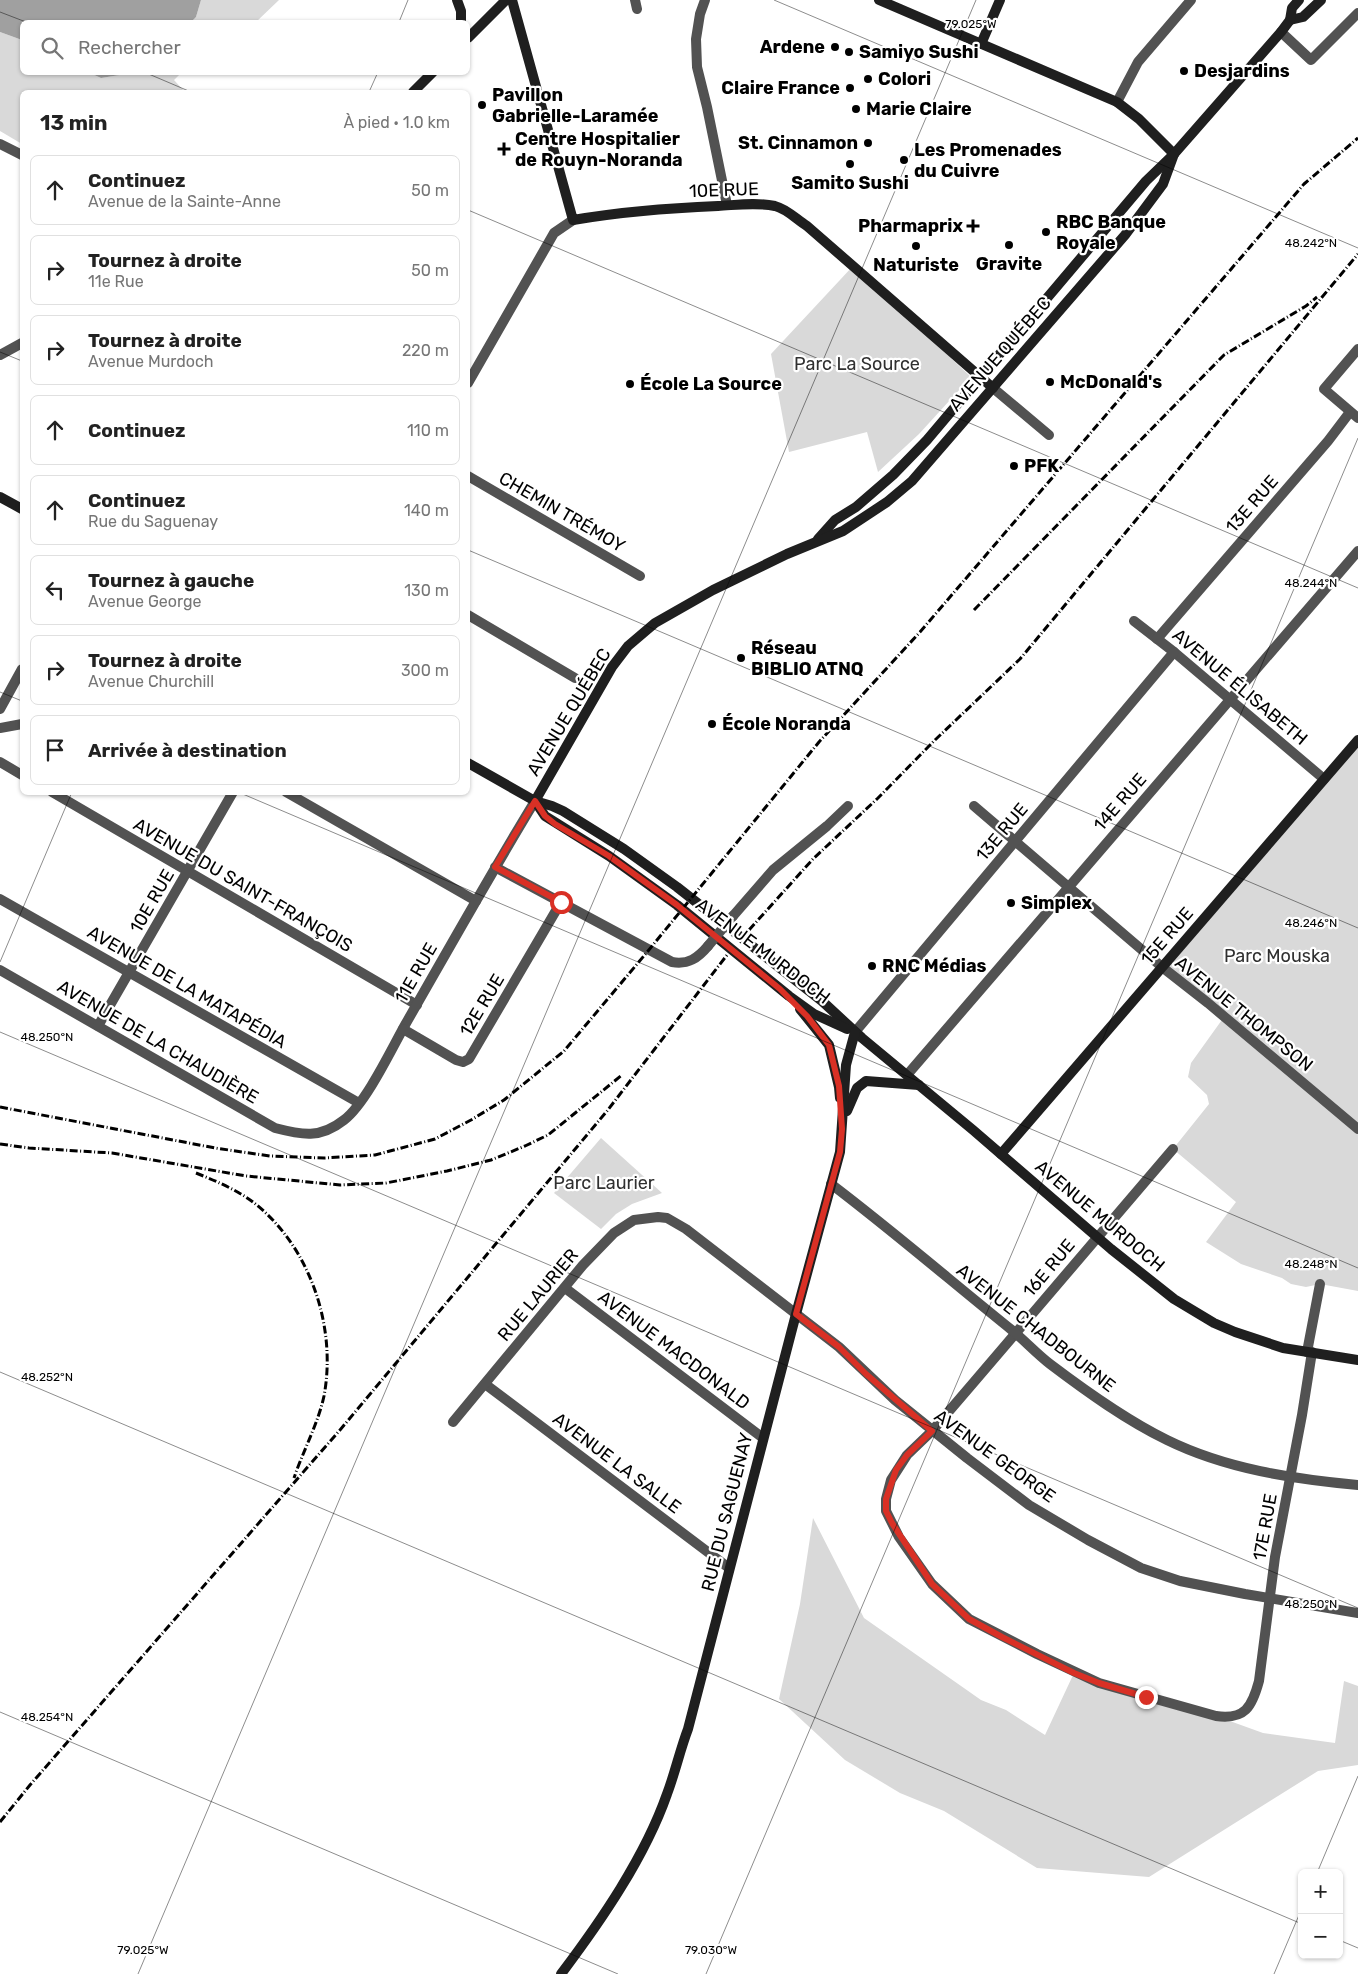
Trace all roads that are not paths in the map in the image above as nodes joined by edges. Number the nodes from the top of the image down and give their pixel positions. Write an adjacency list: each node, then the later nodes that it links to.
1 (457, 0): 11 (main road)
2 (506, 0): 14 (main road)
3 (512, 0): 23 (main road)
4 (706, 0): 22 (street)
5 (879, 0): 15 (main road)
6 (1000, 0): 15 (main road)
7 (1191, 0): 18 (street)
8 (1299, 0): 12 (main road, AVENUE QUÉBEC)
9 (1321, 0): 12 (main road, AVENUE QUÉBEC)
10 (1358, 13): 13 (street)
11 (461, 20)
12 (1290, 20): 13 (main road, AVENUE QUÉBEC)
13 (1281, 32): 21 (main road, AVENUE QUÉBEC)
14 (470, 36)
15 (981, 44): 18 (main road)
16 (430, 75): 17 (main road)
17 (415, 90)
18 (1117, 102): 21 (main road)
19 (0, 144): 20 (street)
20 (20, 154)
21 (1174, 154): 27 (main road, AVENUE QUÉBEC); 29 (main road, AVENUE QUÉBEC)
22 (727, 205): 23 (main road, 10E RUE); 27 (main road, 10E RUE)
23 (573, 220): 28 (street, 10E RUE)
24 (20, 344): 26 (street)
25 (1358, 349): 30 (street)
26 (0, 355)
27 (981, 377): 29 (main road, 10E RUE); 35 (main road, AVENUE QUÉBEC)
28 (470, 380)
29 (993, 388): 31 (street, 10E RUE); 35 (main road, AVENUE QUÉBEC)
30 (1354, 415): 40 (street, 13E RUE)
31 (1049, 434)
32 (470, 477): 37 (street, CHEMIN TRÉMOY)
33 (0, 496): 34 (main road)
34 (20, 508)
35 (816, 541): 56 (main road, AVENUE QUÉBEC)
36 (1358, 550): 44 (street, 14E RUE)
37 (640, 576)
38 (470, 616): 43 (street)
39 (1134, 621): 40 (street, AVENUE ÉLISABETH)
40 (1157, 639): 41 (street, AVENUE ÉLISABETH)
41 (1174, 652): 44 (street, AVENUE ÉLISABETH); 59 (street, 13E RUE)
42 (20, 673): 45 (street)
43 (575, 678)
44 (1230, 700): 52 (street, AVENUE ÉLISABETH); 62 (street, 14E RUE)
45 (0, 709)
46 (20, 724): 47 (street)
47 (0, 728)
48 (1358, 740): 52 (main road, 15E RUE)
49 (0, 762): 51 (street)
50 (470, 764): 56 (main road, AVENUE MURDOCH)
51 (20, 774)
52 (1324, 779): 66 (main road, 15E RUE)
53 (57, 795): 61 (street, AVENUE DU SAINT-FRANÇOIS)
54 (231, 795): 61 (street, 10E RUE)
55 (291, 795): 64 (street)
56 (535, 801): 60 (street, 11E RUE); 69 (main road, AVENUE MURDOCH); 73 (main road, AVENUE MURDOCH)
57 (848, 806): 65 (street, bridge)
58 (974, 806): 59 (street, AVENUE THOMPSON)
59 (1015, 842): 62 (street, AVENUE THOMPSON); 73 (street, 13E RUE)
60 (495, 867): 64 (street, 11E RUE); 65 (street)
61 (187, 872): 68 (street, 10E RUE); 70 (street, AVENUE DU SAINT-FRANÇOIS)
62 (1068, 887): 66 (street, AVENUE THOMPSON); 74 (street, 14E RUE)
63 (0, 899): 68 (street, AVENUE DE LA MATAPÉDIA)
64 (476, 901): 70 (street, 11E RUE)
65 (561, 902): 72 (street, 12E RUE)
66 (1162, 967): 78 (street, AVENUE THOMPSON); 81 (main road, 15E RUE)
67 (0, 970): 71 (street, AVENUE DE LA CHAUDIÈRE)
68 (129, 972): 71 (street, 10E RUE); 76 (street, AVENUE DE LA MATAPÉDIA)
69 (780, 989): 73 (main road, AVENUE MURDOCH); 77 (main road)
70 (417, 1005): 72 (street, 11E RUE)
71 (98, 1026): 79 (street, AVENUE DE LA CHAUDIÈRE)
72 (403, 1029): 76 (street, 11E RUE)
73 (855, 1032): 74 (main road, AVENUE MURDOCH); 77 (main road, RUE DU SAGUENAY)
74 (907, 1075): 75 (main road, AVENUE MURDOCH)
75 (919, 1085): 77 (main road); 81 (main road, AVENUE MURDOCH)
76 (359, 1103): 79 (street, 11E RUE)
77 (842, 1129): 82 (main road, RUE DU SAGUENAY)
78 (1358, 1129)
79 (303, 1135)
80 (1173, 1149): 84 (street, 16E RUE)
81 (1001, 1154): 84 (main road, AVENUE MURDOCH)
82 (831, 1184): 87 (main road, RUE DU SAGUENAY); 88 (street, AVENUE CHADBOURNE)
83 (667, 1218): 86 (street, RUE LAURIER); 87 (street, AVENUE GEORGE)
84 (1097, 1236): 88 (street, 16E RUE); 89 (main road, AVENUE MURDOCH)
85 (1320, 1284): 89 (street, 17E RUE)
86 (565, 1288): 91 (street, RUE LAURIER); 94 (street, AVENUE MACDONALD)
87 (796, 1314): 93 (street, AVENUE GEORGE); 94 (main road, RUE DU SAGUENAY)
88 (1015, 1333): 93 (street, 16E RUE); 95 (street, AVENUE CHADBOURNE)
89 (1309, 1352): 90 (main road, AVENUE MURDOCH); 95 (street, 17E RUE)
90 (1358, 1360)
91 (485, 1384): 92 (street, RUE LAURIER); 97 (street, AVENUE LA SALLE)
92 (453, 1422)
93 (932, 1431): 98 (street, AVENUE GEORGE); 100 (street, 16E RUE)
94 (763, 1438): 97 (main road, RUE DU SAGUENAY)
95 (1290, 1476): 96 (street, AVENUE CHADBOURNE); 98 (street, 17E RUE)
96 (1358, 1486)
97 (729, 1568): 101 (main road, RUE DU SAGUENAY)
98 (1270, 1598): 99 (street, AVENUE GEORGE); 100 (street, 17E RUE)
99 (1358, 1613)
100 (1249, 1707)
101 (561, 1974)

